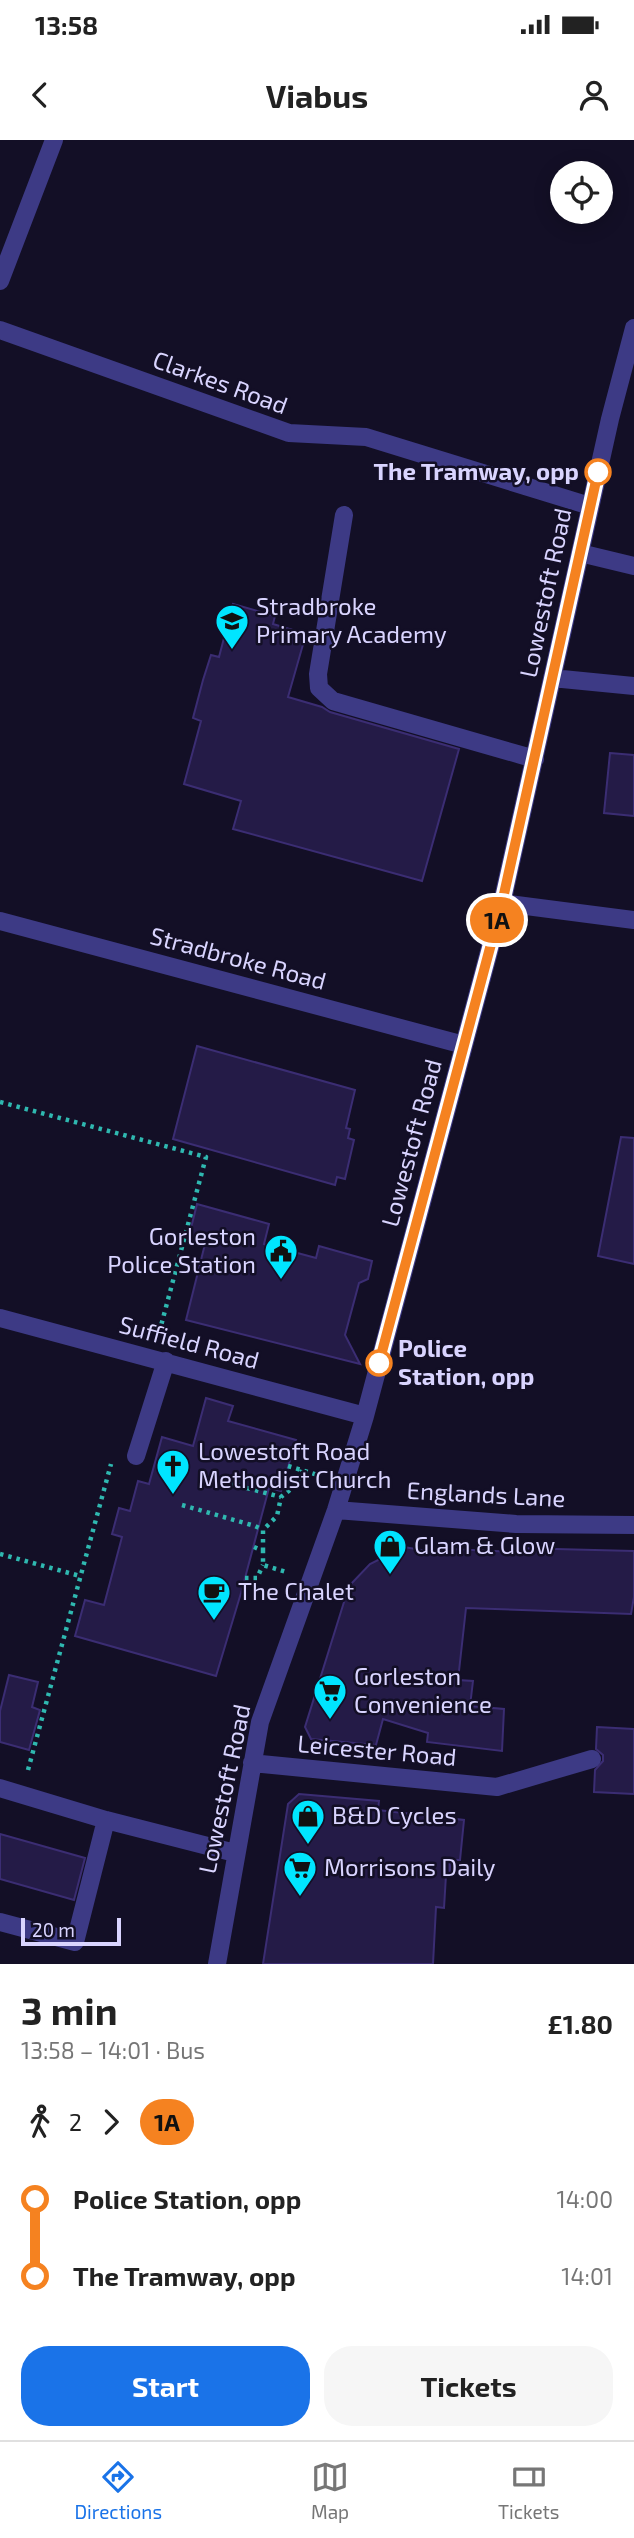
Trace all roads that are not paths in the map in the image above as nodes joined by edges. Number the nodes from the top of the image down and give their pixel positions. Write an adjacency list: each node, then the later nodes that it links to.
1 (54, 140): 2 (street)
2 (0, 281)
3 (634, 328): 5 (street, Lowestoft Road)
4 (0, 330): 5 (street, Clarkes Road)
5 (590, 506): 7 (street, Lowestoft Road)
6 (344, 515): 11 (street)
7 (580, 553): 8 (street); 9 (street, Lowestoft Road)
8 (634, 566)
9 (552, 678): 10 (street); 11 (street, Lowestoft Road)
10 (634, 686)
11 (535, 759): 12 (street, Lowestoft Road)
12 (502, 903): 13 (street); 15 (street, Lowestoft Road)
13 (634, 919)
14 (0, 921): 15 (street, Stradbroke Road)
15 (464, 1045): 18 (street, Lowestoft Road)
16 (0, 1318): 17 (street, Suffield Road)
17 (159, 1360): 18 (street, Suffield Road); 19 (street)
18 (365, 1416): 20 (street, Lowestoft Road)
19 (136, 1456)
20 (336, 1510): 21 (street, Englands Lane); 23 (street, Lowestoft Road)
21 (634, 1525)
22 (592, 1759): 23 (street, Leicester Road)
23 (252, 1763): 26 (street, Lowestoft Road)
24 (0, 1788): 25 (street)
25 (106, 1820): 26 (street); 27 (street)
26 (235, 1853): 28 (street, Lowestoft Road)
27 (0, 1922)
28 (217, 1964)

